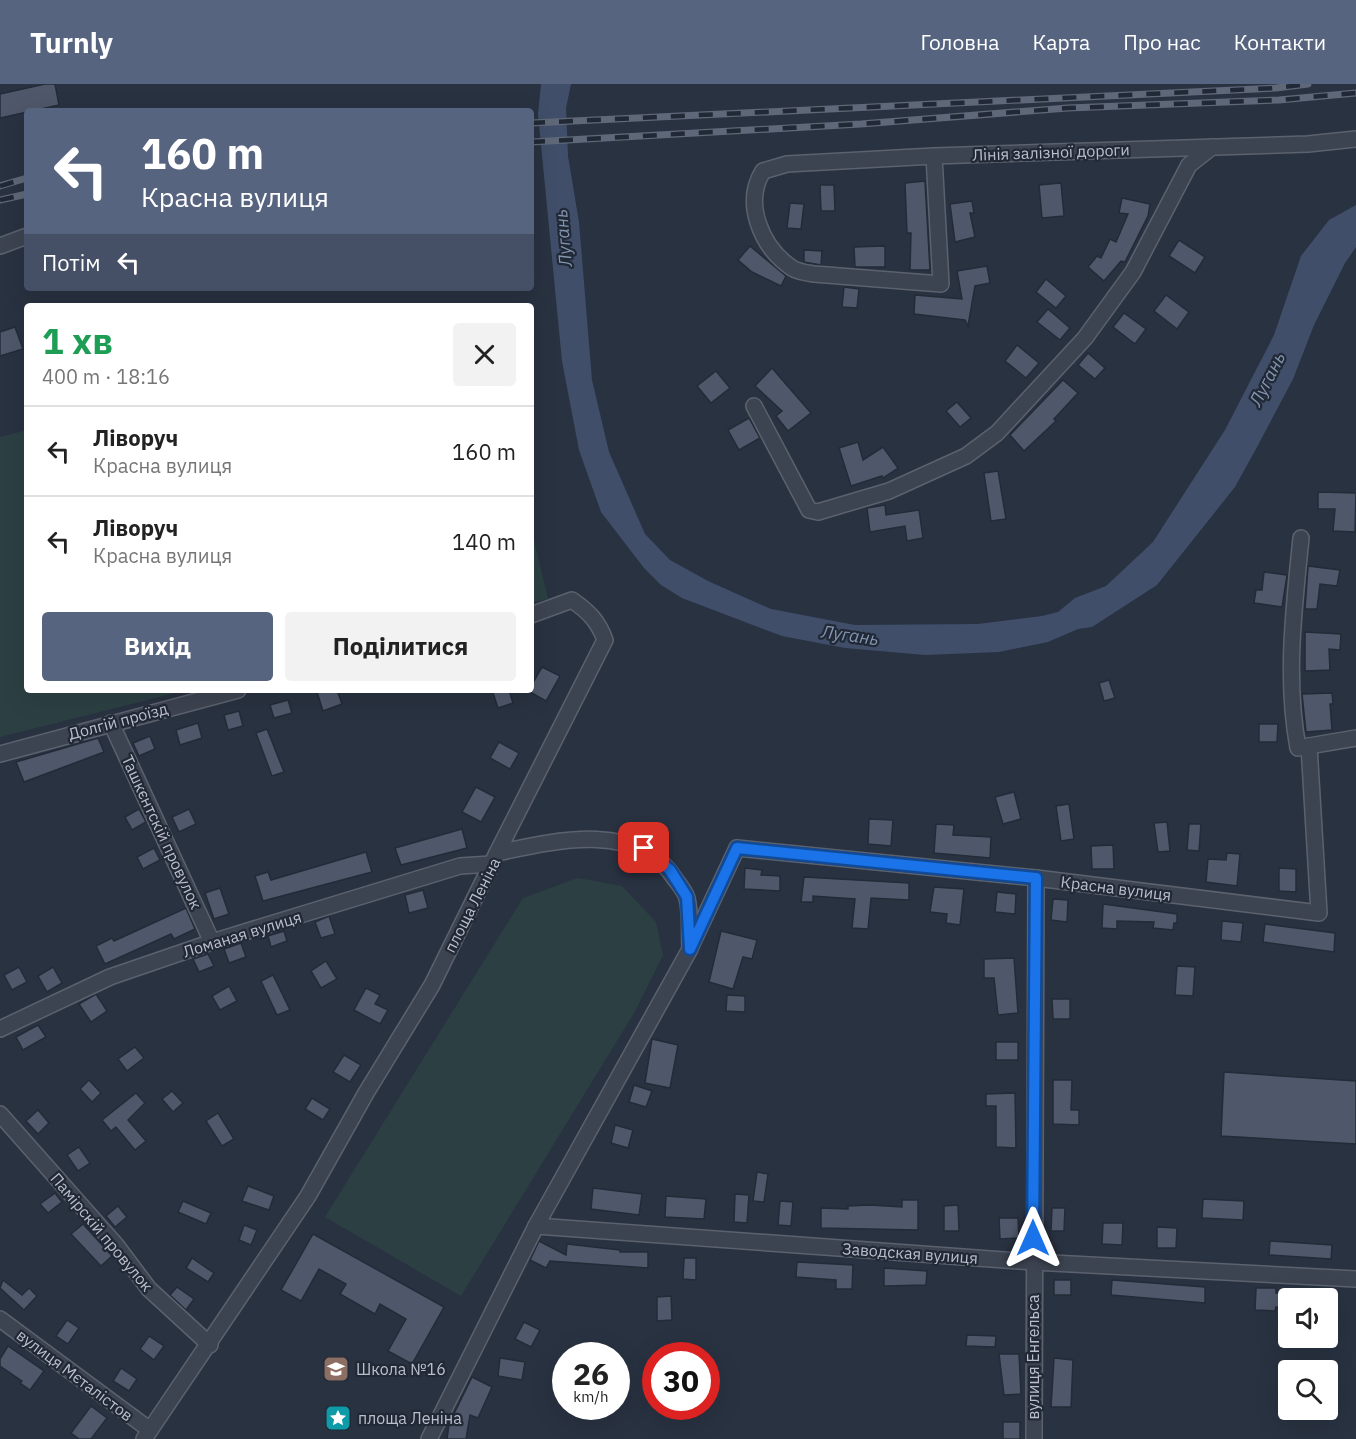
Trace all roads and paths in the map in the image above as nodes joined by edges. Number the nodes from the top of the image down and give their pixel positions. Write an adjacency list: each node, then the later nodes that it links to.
1 (1356, 139): 2 (street, Лінія залізної дороги)
2 (1212, 147): 3 (street, Лінія залізної дороги); 6 (street)
3 (934, 156): 3 (street, Лінія залізної дороги)
4 (24, 237): 5 (street)
5 (0, 246)
6 (754, 406)
7 (1301, 538): 12 (street)
8 (534, 614): 14 (street)
9 (226, 693): 10 (street, Долгій проїзд)
10 (111, 723): 13 (street, Долгій проїзд); 16 (street, Ташкєнтскій провулок)
11 (1356, 738): 12 (street)
12 (1309, 746): 15 (street, Красна вулиця)
13 (0, 754)
14 (494, 858): 16 (street, Ломаная вулиця); 17 (street, площа Леніна); 24 (street, площа Леніна)
15 (1036, 878): 17 (street, Красна вулиця); 21 (street, вулиця Енгельса)
16 (212, 942): 18 (street, Ломаная вулиця)
17 (690, 949): 20 (street)
18 (0, 1029)
19 (0, 1114): 24 (street, Памірскій провулок)
20 (536, 1226): 21 (street, Заводская вулиця); 26 (street)
21 (1033, 1262): 22 (street, Заводская вулиця); 27 (street, вулиця Енгельса)
22 (1356, 1279)
23 (0, 1319): 25 (street, вулиця Мєталістов)
24 (210, 1345): 25 (street, площа Леніна)
25 (147, 1435)
26 (429, 1439)
27 (1034, 1439)

